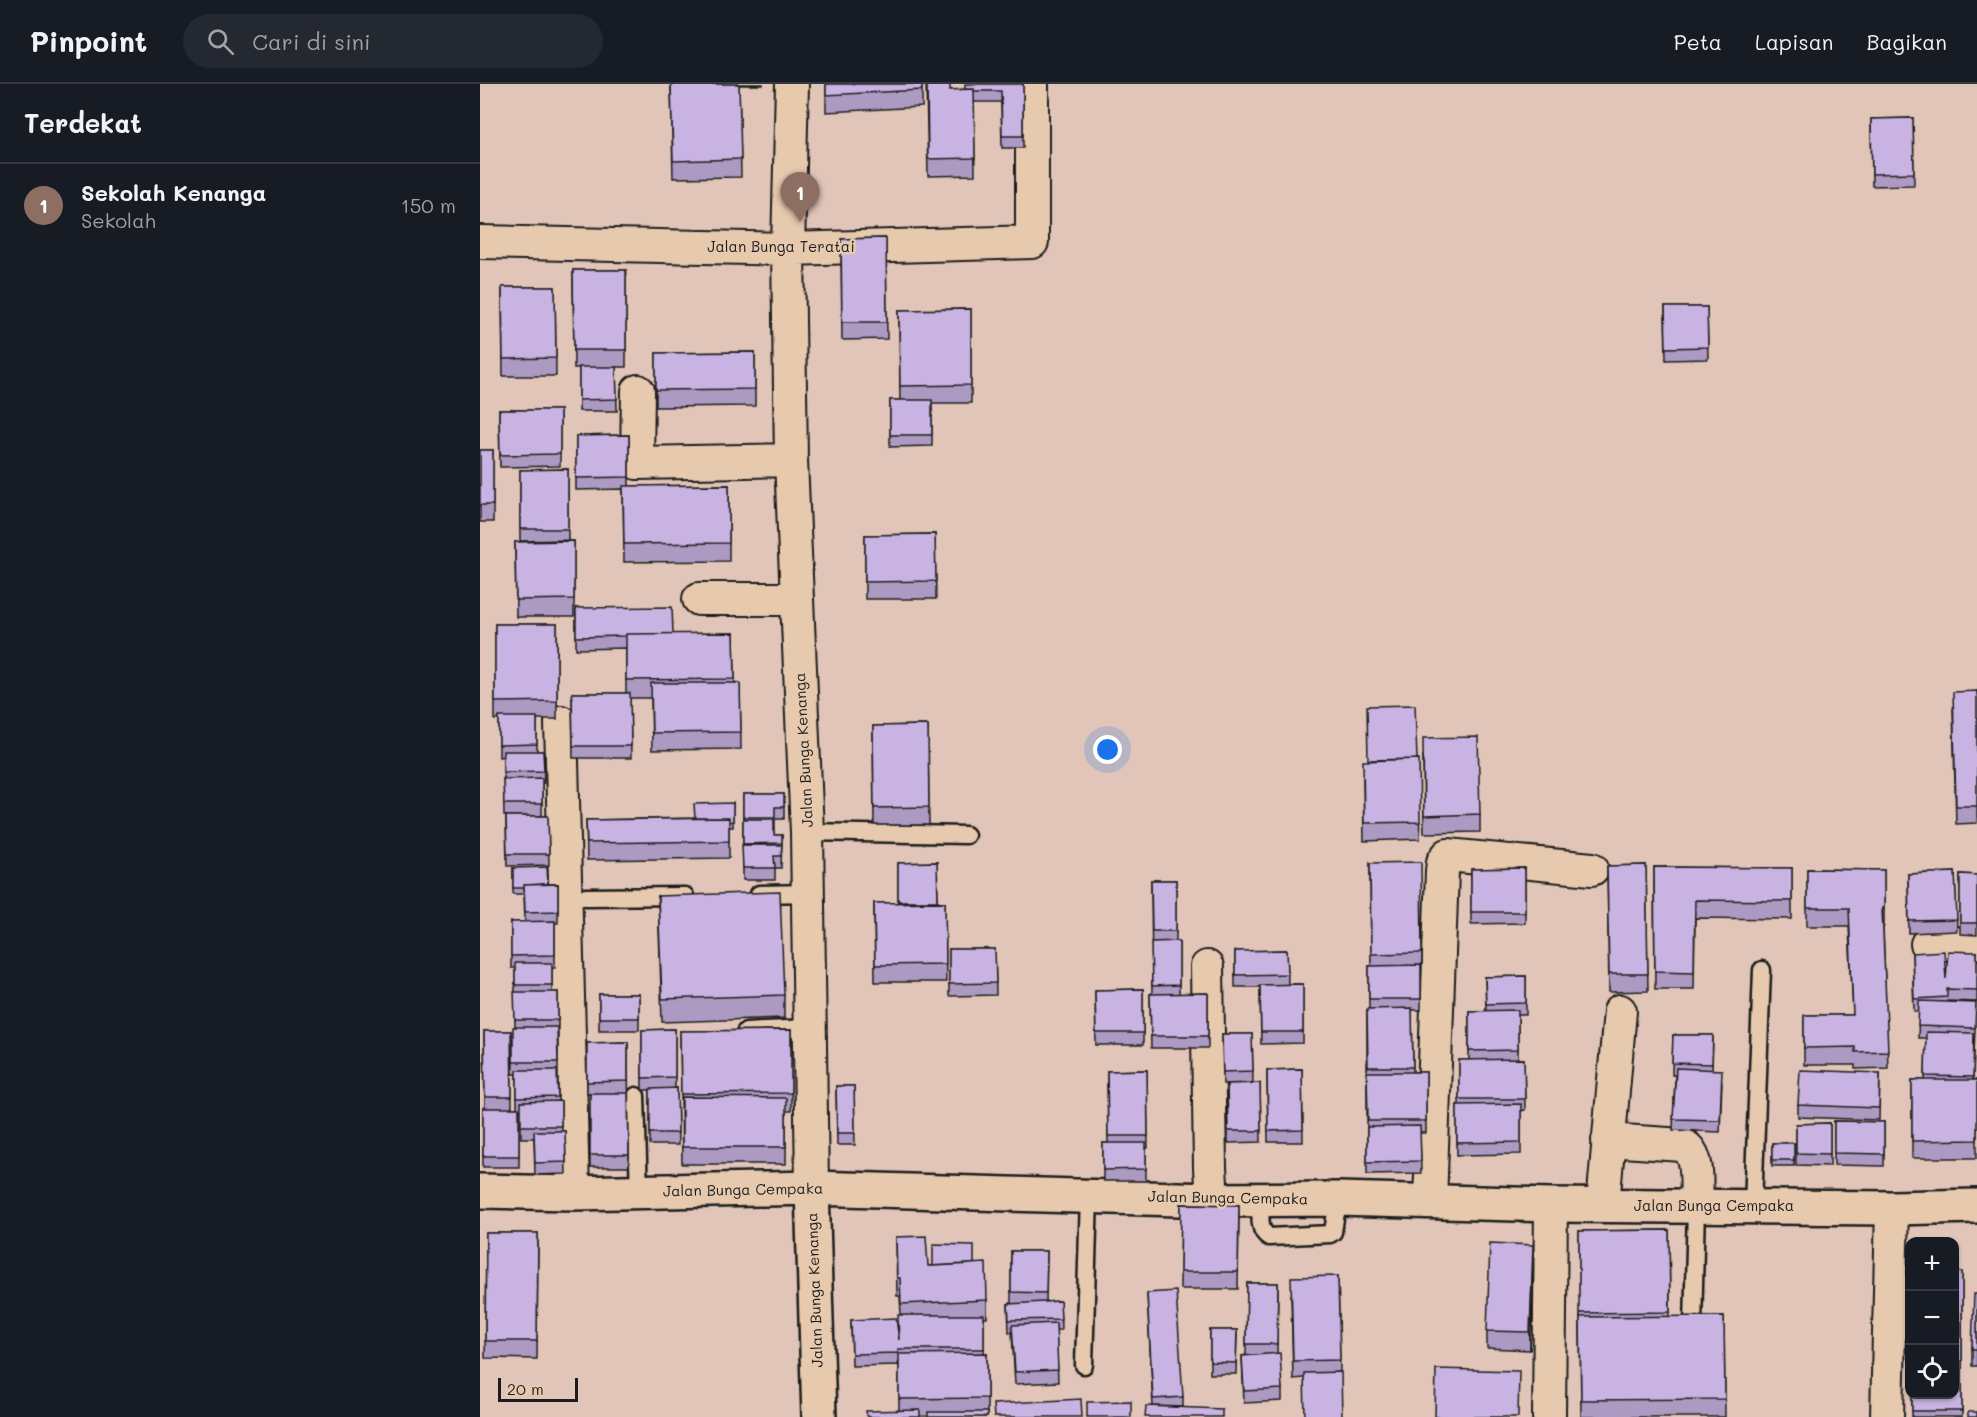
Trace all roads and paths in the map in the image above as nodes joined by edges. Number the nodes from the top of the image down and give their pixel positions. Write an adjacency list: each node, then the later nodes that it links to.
1 (792, 84): 4 (street, Jalan Bunga Kenanga)
2 (1032, 84): 4 (street, Jalan Bunga Teratai)
3 (480, 242): 4 (street, Jalan Bunga Teratai)
4 (788, 249): 6 (street, Jalan Bunga Kenanga)
5 (638, 391): 6 (street)
6 (791, 460): 8 (street, Jalan Bunga Kenanga)
7 (699, 599): 8 (street)
8 (797, 599): 10 (street, Jalan Bunga Kenanga)
9 (561, 722): 29 (street)
10 (807, 832): 11 (lane); 13 (street, Jalan Bunga Kenanga)
11 (966, 835)
12 (1592, 869): 32 (street)
13 (809, 893): 14 (lane); 22 (street, Jalan Bunga Kenanga)
14 (738, 895)
15 (703, 896): 16 (lane)
16 (586, 897)
17 (1977, 943): 18 (street)
18 (1927, 944)
19 (1207, 967): 31 (street)
20 (1762, 970): 36 (lane)
21 (1620, 1011): 25 (street)
22 (810, 1028): 23 (lane); 26 (street, Jalan Bunga Kenanga)
23 (727, 1032)
24 (636, 1096): 28 (lane)
25 (1608, 1140): 34 (street); 35 (street)
26 (812, 1188): 28 (street, Jalan Bunga Cempaka); 30 (street, Jalan Bunga Cempaka); 41 (street, Jalan Bunga Kenanga)
27 (480, 1191): 29 (street, Jalan Bunga Cempaka)
28 (639, 1192): 29 (street, Jalan Bunga Cempaka)
29 (573, 1193)
30 (1089, 1195): 31 (street, Jalan Bunga Cempaka); 40 (lane)
31 (1212, 1200): 32 (street, Jalan Bunga Cempaka)
32 (1430, 1202): 33 (street, Jalan Bunga Cempaka)
33 (1551, 1205): 34 (street, Jalan Bunga Cempaka); 42 (street)
34 (1603, 1205): 35 (street, Jalan Bunga Cempaka)
35 (1696, 1206): 36 (street, Jalan Bunga Cempaka); 39 (lane)
36 (1753, 1206): 38 (street, Jalan Bunga Cempaka)
37 (1977, 1206): 38 (street, Jalan Bunga Cempaka)
38 (1892, 1208): 43 (street)
39 (1693, 1326)
40 (1084, 1365)
41 (819, 1417)
42 (1549, 1417)
43 (1887, 1417)

